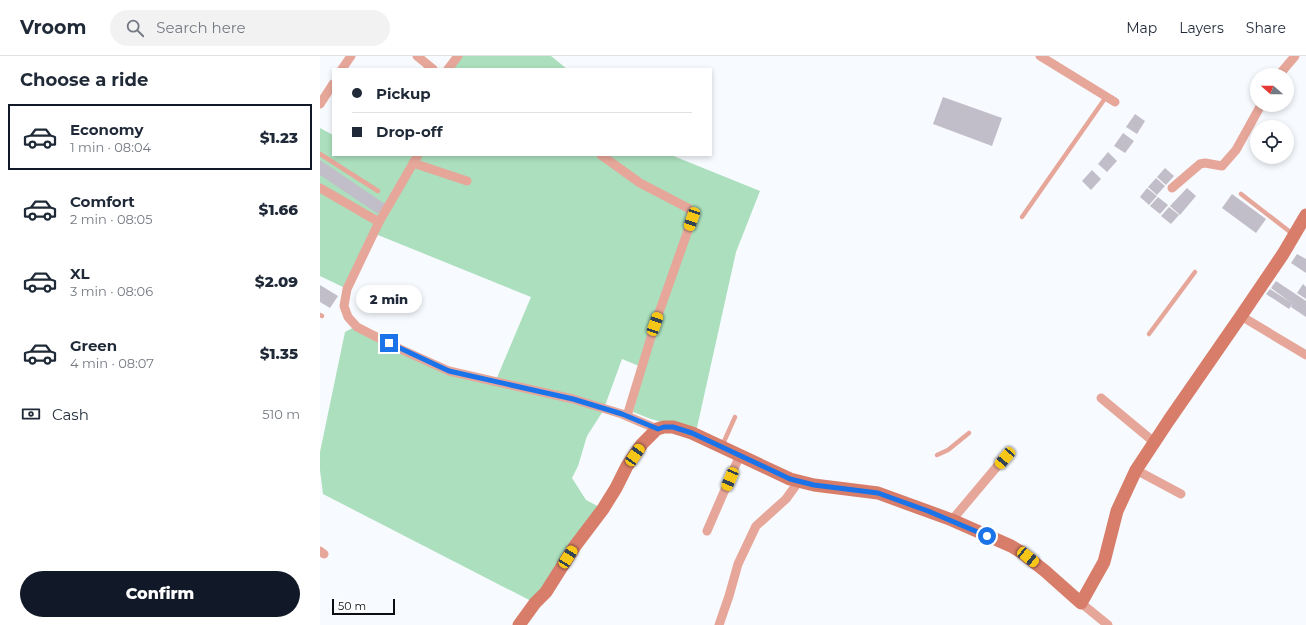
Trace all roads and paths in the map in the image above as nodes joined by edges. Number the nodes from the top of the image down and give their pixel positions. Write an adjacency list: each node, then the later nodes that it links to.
1 (351, 56): 6 (street)
2 (417, 56): 7 (street)
3 (458, 56): 8 (street)
4 (1040, 56): 11 (street)
5 (1295, 56): 9 (street)
6 (343, 68)
7 (432, 68)
8 (449, 68)
9 (1285, 68)
10 (332, 86): 13 (street)
11 (1106, 97): 12 (street); 25 (lane)
12 (1115, 102)
13 (320, 104)
14 (1257, 112): 20 (street)
15 (320, 154): 22 (lane)
16 (417, 156): 18 (street)
17 (602, 156): 33 (street)
18 (413, 163): 19 (street); 26 (street)
19 (467, 181)
20 (1172, 188)
21 (321, 190): 26 (street)
22 (378, 190)
23 (1242, 194): 27 (lane)
24 (1306, 215): 27 (street)
25 (1022, 217)
26 (379, 222): 33 (street)
27 (1294, 235): 29 (street)
28 (1195, 272): 30 (lane)
29 (1241, 316): 31 (street); 37 (street)
30 (1149, 334)
31 (1306, 355)
32 (1101, 398): 37 (street)
33 (627, 416): 35 (street)
34 (735, 417): 38 (lane)
35 (658, 429): 38 (street); 48 (street)
36 (969, 433): 40 (lane)
37 (1154, 442): 42 (street)
38 (722, 447): 39 (street)
39 (740, 455): 43 (street); 46 (street)
40 (937, 455)
41 (1005, 458): 45 (street)
42 (1136, 470): 44 (street); 47 (street)
43 (799, 481): 45 (street); 49 (street)
44 (1181, 494)
45 (952, 520): 47 (street)
46 (707, 531)
47 (1081, 603): 50 (street)
48 (521, 624)
49 (719, 625)
50 (1108, 625)

